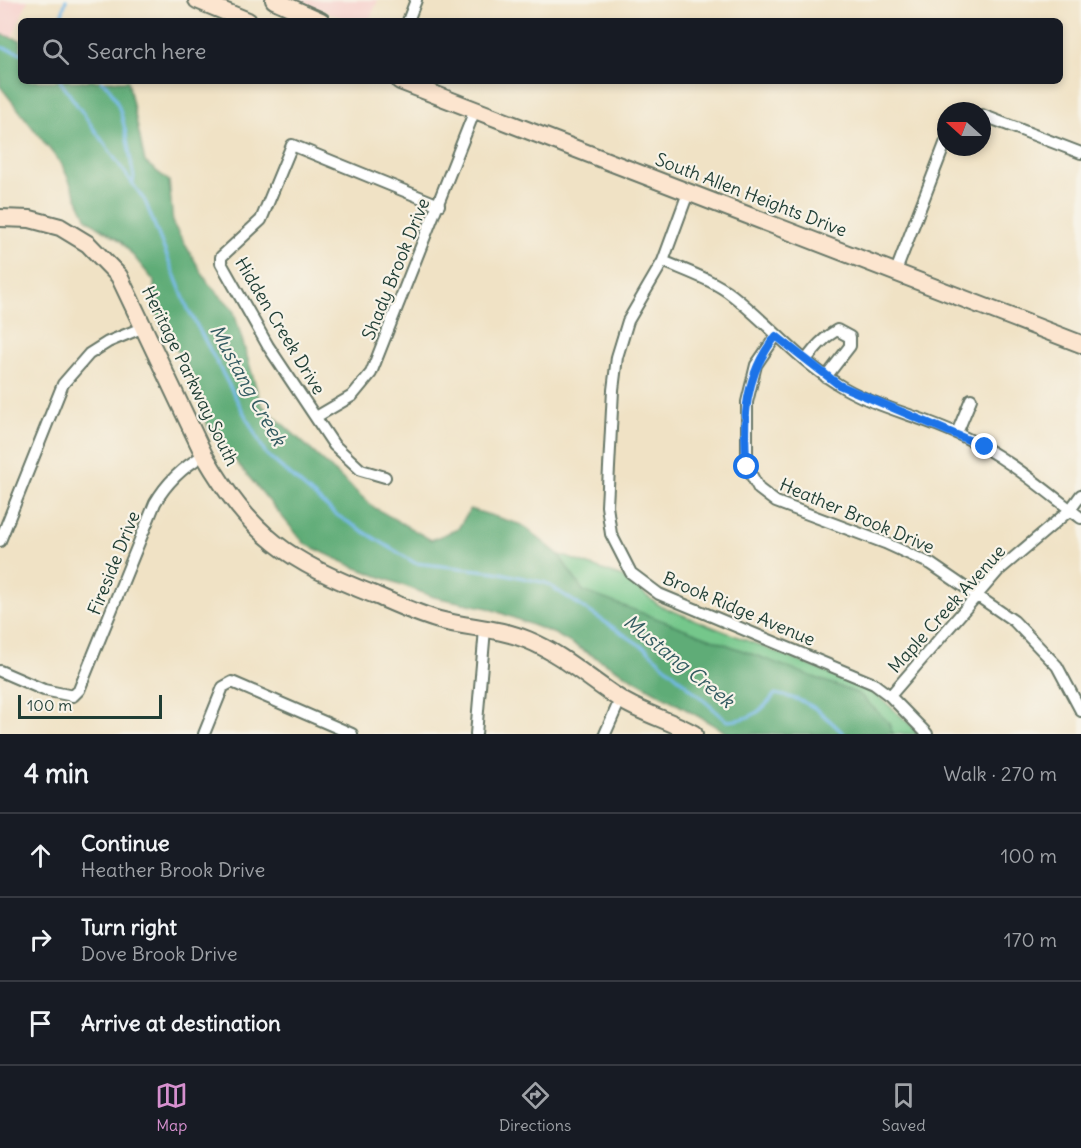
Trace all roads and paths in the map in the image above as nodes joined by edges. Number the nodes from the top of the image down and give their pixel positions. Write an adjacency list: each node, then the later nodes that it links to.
1 (197, 0): 4 (street)
2 (274, 0): 5 (street)
3 (416, 0): 6 (street)
4 (241, 18)
5 (315, 18)
6 (409, 18)
7 (412, 84): 8 (street, South Allen Heights Drive)
8 (476, 110): 12 (street, South Allen Heights Drive); 13 (street, Shady Brook Drive)
9 (991, 118): 10 (street)
10 (1081, 153)
11 (940, 156): 16 (street)
12 (688, 192): 15 (street, Brook Ridge Avenue); 16 (street, South Allen Heights Drive)
13 (439, 204): 23 (street, Shady Brook Drive); 23 (street, Hidden Creek Drive)
14 (0, 218): 17 (street, Heritage Parkway South)
15 (663, 261): 18 (street); 34 (street, Brook Ridge Avenue)
16 (896, 271): 19 (street, South Allen Heights Drive)
17 (144, 327): 25 (street, Heritage Parkway South); 30 (street)
18 (776, 336): 20 (street); 31 (street, Heather Brook Drive)
19 (1081, 344)
20 (806, 360): 21 (street); 21 (street)
21 (826, 377): 24 (street)
22 (971, 399): 24 (street)
23 (316, 417): 26 (street, Hidden Creek Drive)
24 (957, 433): 28 (street)
25 (204, 455): 32 (street, Heritage Parkway South); 33 (street, Fireside Drive)
26 (385, 477)
27 (1081, 495): 28 (street, Maple Creek Avenue)
28 (1070, 510): 29 (street); 31 (street, Maple Creek Avenue)
29 (1081, 518)
30 (0, 541)
31 (976, 597): 34 (street, Maple Creek Avenue); 36 (street, Heather Brook Drive)
32 (485, 629): 35 (street, Heritage Parkway South); 39 (street)
33 (0, 671)
34 (890, 696): 42 (street, Brook Ridge Avenue)
35 (620, 700): 40 (street); 41 (street, Heritage Parkway South)
36 (1081, 711)
37 (204, 734): 38 (street)
38 (351, 734)
39 (476, 734)
40 (605, 734)
41 (694, 734)
42 (927, 734)

